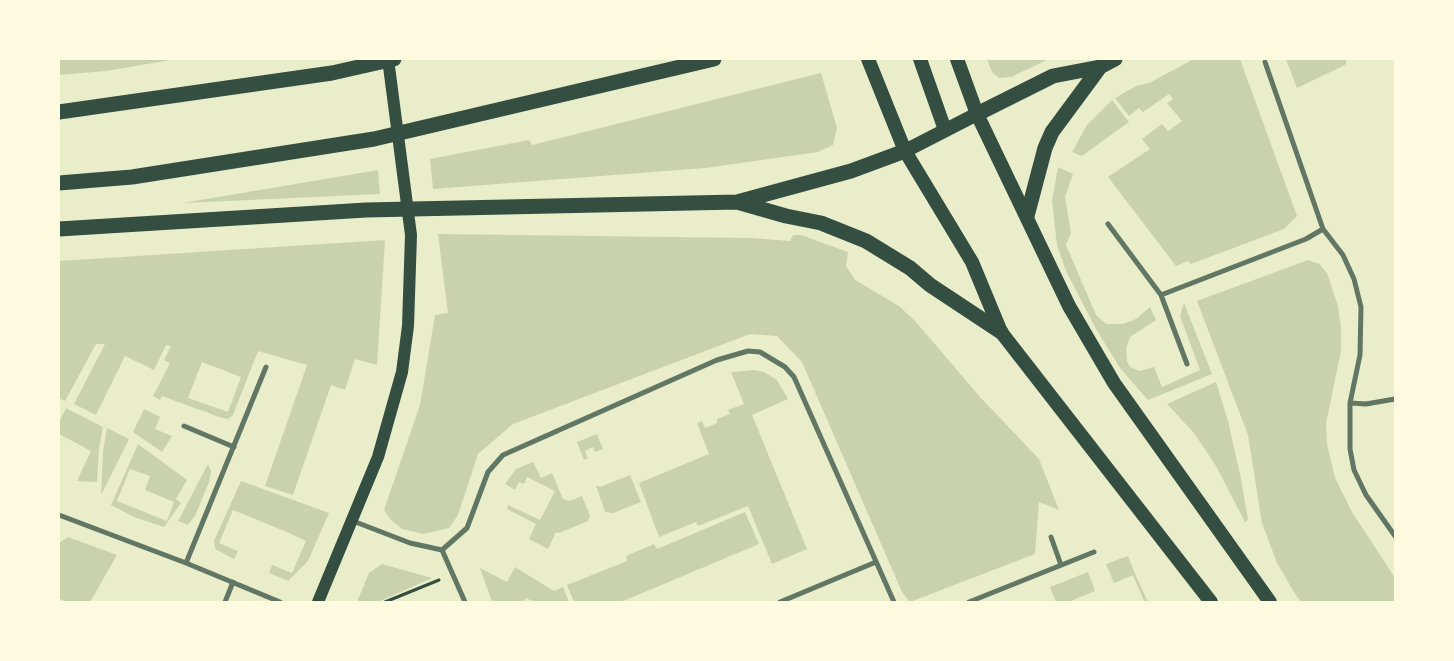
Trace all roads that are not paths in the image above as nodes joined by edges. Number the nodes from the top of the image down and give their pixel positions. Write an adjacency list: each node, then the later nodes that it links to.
1 (388, 59): 29 (main road)
2 (394, 59): 10 (highway)
3 (714, 59): 14 (highway)
4 (868, 59): 13 (highway)
5 (920, 59): 12 (highway)
6 (957, 59): 11 (highway)
7 (1115, 59): 9 (highway)
8 (1265, 62): 19 (street)
9 (1100, 67): 11 (highway); 16 (highway)
10 (59, 112)
11 (977, 114): 12 (highway); 16 (highway)
12 (945, 130): 13 (highway)
13 (904, 151): 15 (highway); 21 (highway)
14 (59, 184)
15 (737, 202): 18 (highway); 21 (highway)
16 (1027, 216): 46 (highway)
17 (1108, 224): 20 (street)
18 (59, 229)
19 (1324, 229): 20 (street); 25 (street)
20 (1161, 295): 22 (street)
21 (1001, 332): 45 (highway)
22 (1187, 364)
23 (266, 367): 27 (street)
24 (1395, 399): 25 (street)
25 (1350, 403): 30 (street)
26 (184, 426): 27 (street)
27 (234, 447): 35 (street)
28 (59, 514): 35 (street)
29 (353, 521): 32 (street); 40 (main road)
30 (1395, 536)
31 (1051, 537): 36 (street)
32 (442, 550): 34 (street); 41 (street)
33 (1094, 552): 36 (street)
34 (876, 562): 42 (street); 43 (street)
35 (186, 563): 37 (street)
36 (1061, 565): 44 (street)
37 (233, 582): 38 (street); 39 (street)
38 (225, 602)
39 (280, 602)
40 (318, 602)
41 (465, 602)
42 (780, 602)
43 (894, 602)
44 (969, 602)
45 (1211, 602)
46 (1270, 602)

